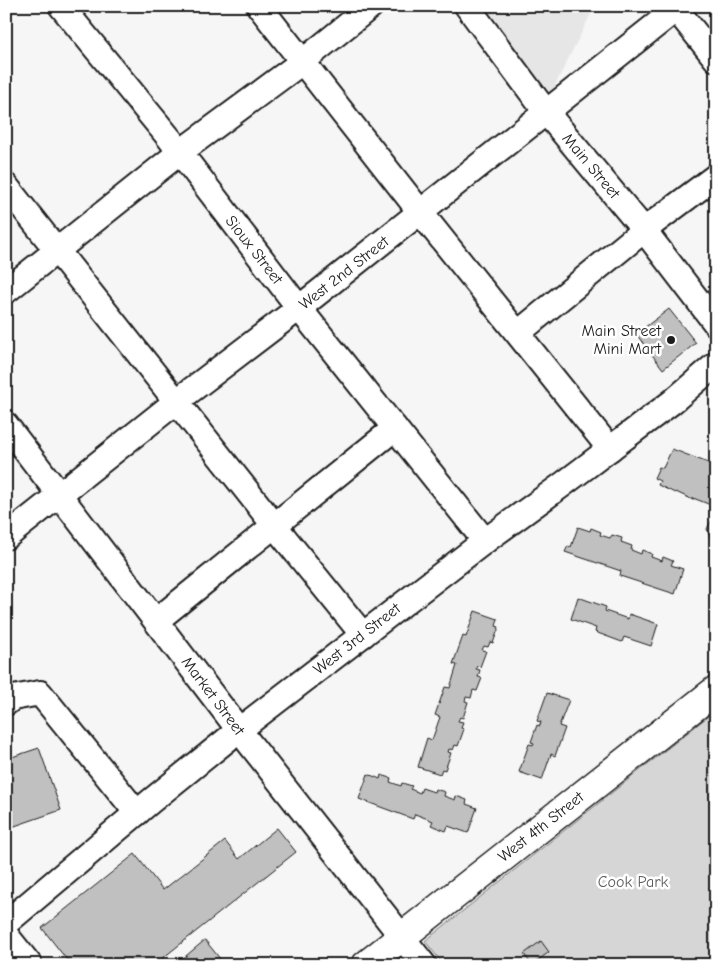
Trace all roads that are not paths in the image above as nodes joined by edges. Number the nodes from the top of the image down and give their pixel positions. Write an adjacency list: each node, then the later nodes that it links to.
1 (61, 6): 9 (street, Sioux Street)
2 (259, 6): 7 (street)
3 (371, 6): 7 (street)
4 (468, 6): 8 (street, Main Street)
5 (678, 8): 6 (street); 8 (street, West 2nd Street)
6 (716, 60)
7 (302, 62): 9 (street); 12 (street)
8 (546, 112): 12 (street, West 2nd Street); 13 (street, Main Street)
9 (179, 153): 14 (street); 16 (street, Sioux Street)
10 (716, 176): 13 (street)
11 (6, 186): 14 (street)
12 (421, 212): 16 (street, West 2nd Street); 18 (street)
13 (644, 230): 17 (street, Main Street); 18 (street)
14 (57, 251): 15 (street); 20 (street)
15 (6, 291)
16 (300, 308): 20 (street, West 2nd Street); 22 (street, Sioux Street)
17 (716, 324)
18 (518, 333): 23 (street)
19 (716, 364): 23 (street, West 3rd Street)
20 (177, 401): 24 (street, West 2nd Street); 25 (street)
21 (6, 425): 24 (street, Market Street)
22 (395, 428): 25 (street); 27 (street, Sioux Street)
23 (610, 449): 27 (street, West 3rd Street)
24 (60, 494): 26 (street, West 2nd Street); 28 (street, Market Street)
25 (274, 525): 28 (street); 29 (street)
26 (6, 537)
27 (484, 541): 29 (street, West 3rd Street)
28 (156, 621): 32 (street, Market Street)
29 (363, 634): 32 (street, West 3rd Street)
30 (716, 690): 36 (main road, West 4th Street)
31 (6, 703): 33 (street)
32 (239, 730): 33 (street, West 3rd Street); 36 (street, Market Street)
33 (137, 813): 34 (street, West 3rd Street)
34 (6, 923)
35 (6, 934): 37 (street)
36 (402, 937): 38 (main road, West 4th Street); 39 (street, Market Street)
37 (30, 965)
38 (366, 965)
39 (424, 965)

